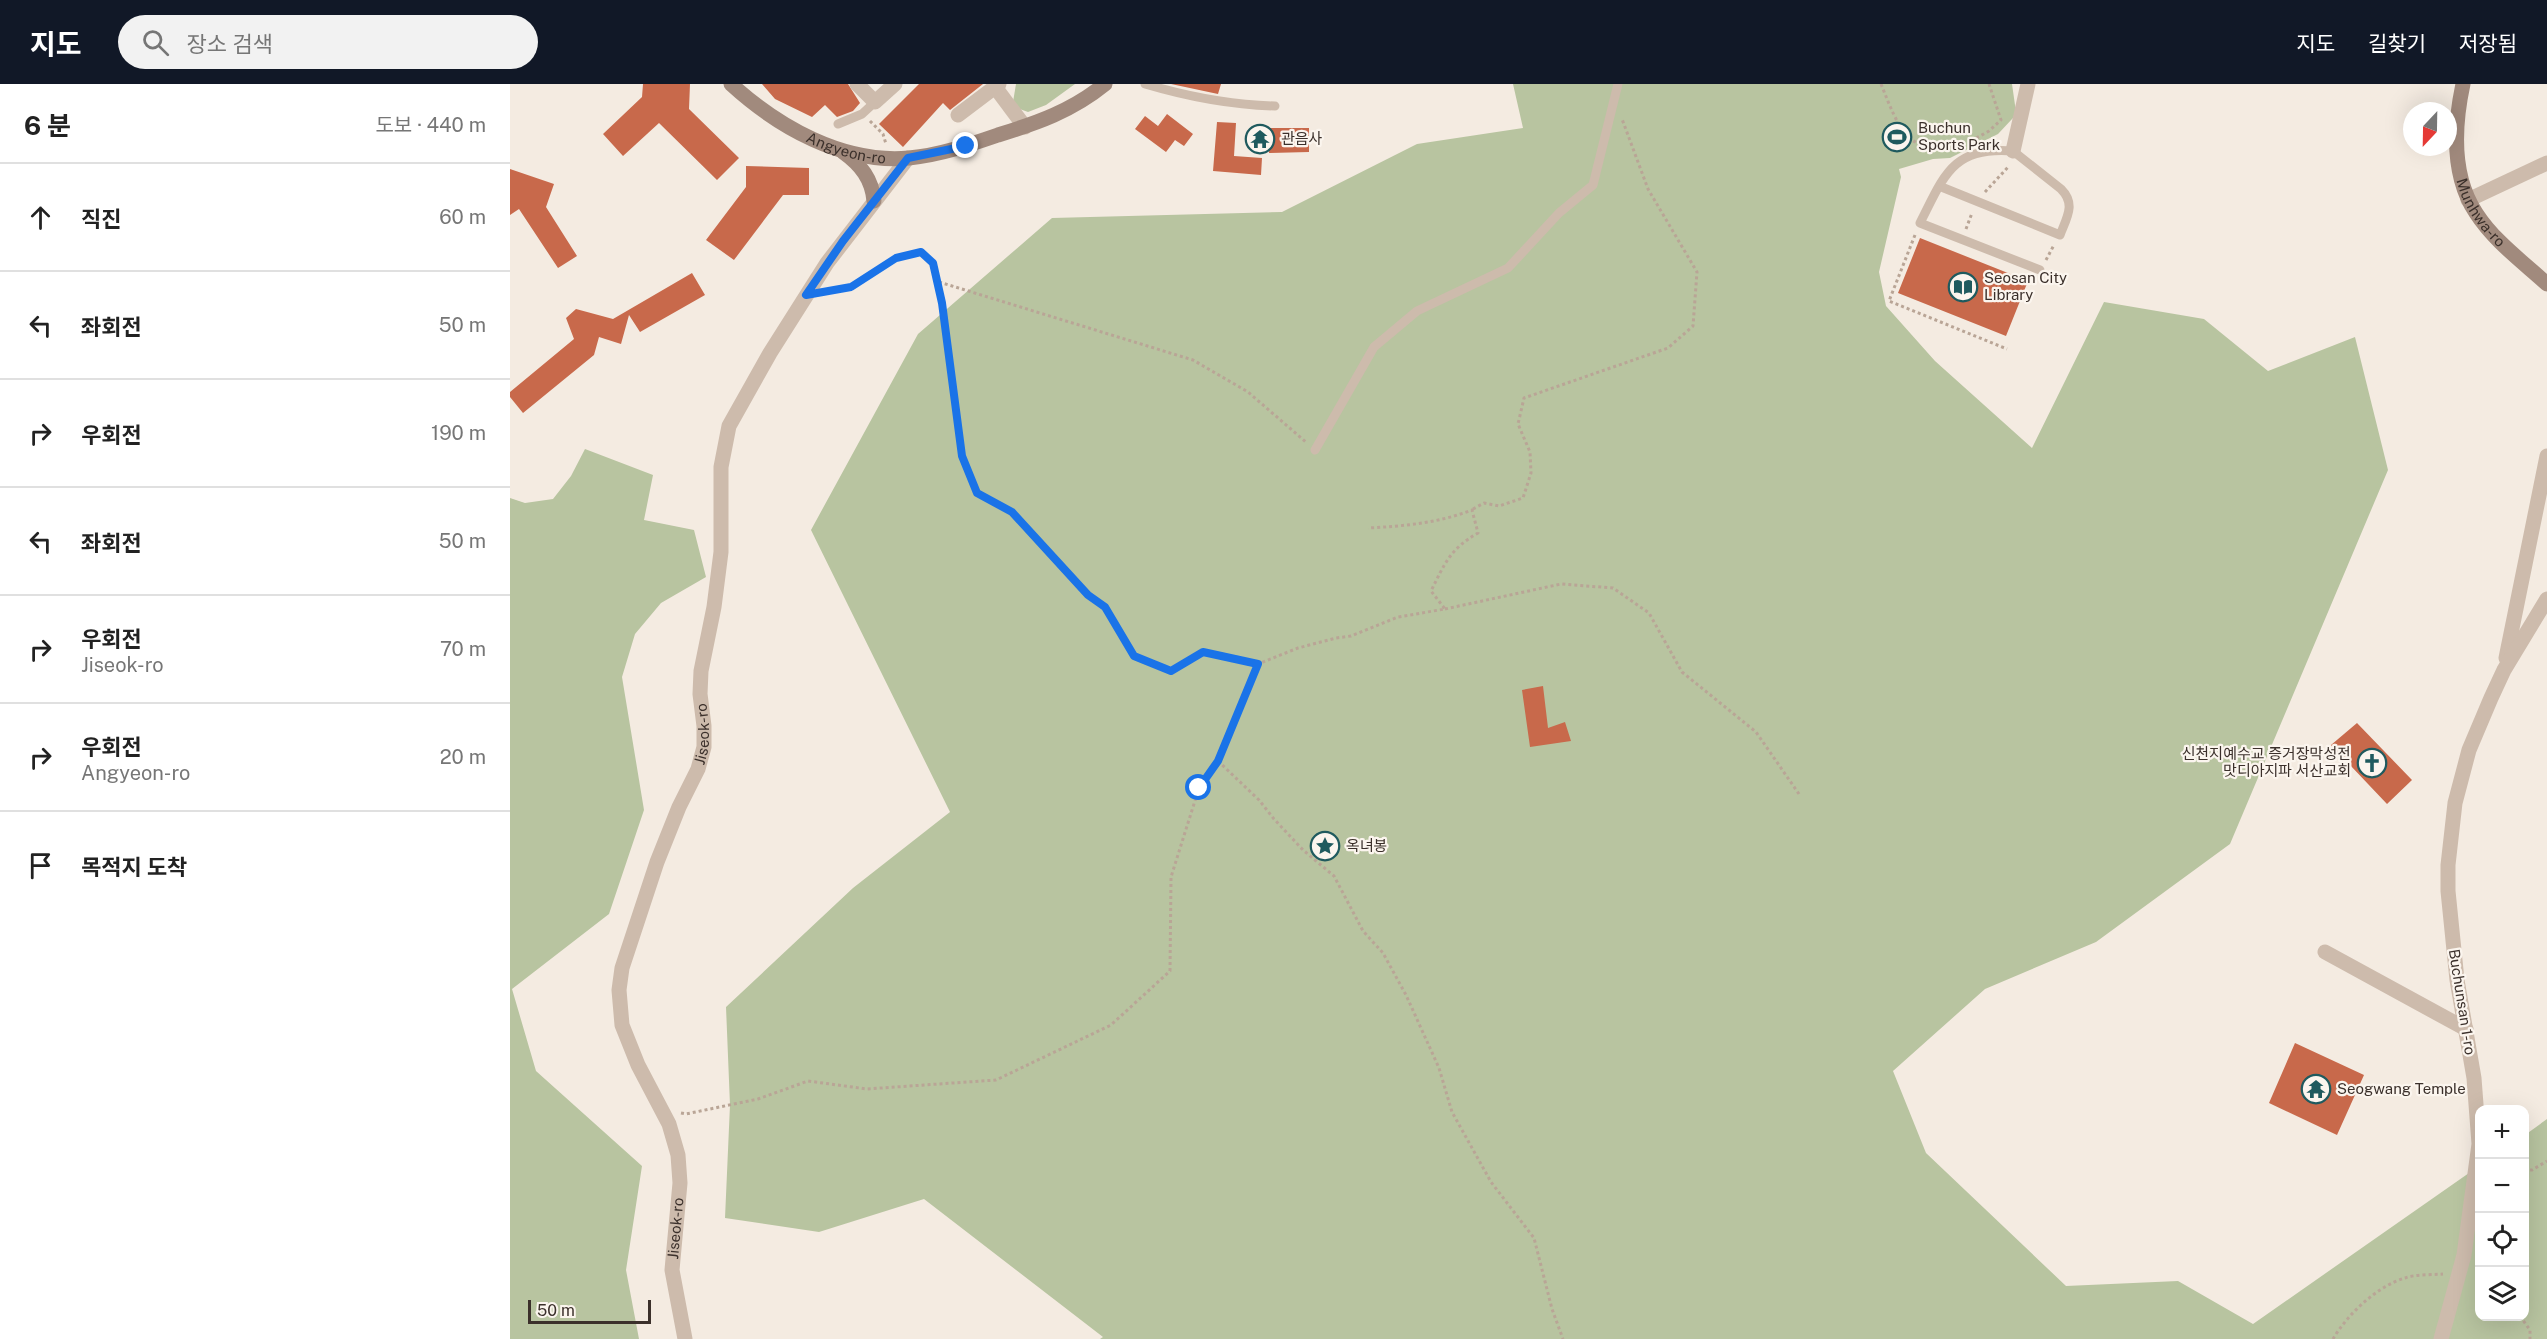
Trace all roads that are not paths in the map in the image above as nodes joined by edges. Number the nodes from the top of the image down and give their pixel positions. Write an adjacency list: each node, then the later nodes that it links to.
1 (731, 84): 15 (street, Angyeon-ro)
2 (857, 84): 10 (street)
3 (895, 84): 10 (street)
4 (1105, 84): 14 (street, Angyeon-ro)
5 (1145, 84): 11 (lane)
6 (1618, 84): 24 (lane)
7 (2028, 84): 16 (street)
8 (2463, 84): 20 (street, Munhwa-ro)
9 (997, 85): 12 (street); 14 (street)
10 (875, 102): 13 (lane)
11 (1275, 106)
12 (958, 115)
13 (838, 124)
14 (1025, 127): 17 (street, Angyeon-ro)
15 (836, 148): 17 (street, Angyeon-ro); 21 (street)
16 (2013, 151): 19 (lane); 19 (lane)
17 (908, 158): 21 (street, Jiseok-ro)
18 (2547, 163): 20 (street)
19 (1939, 186): 22 (lane)
20 (2468, 200): 23 (street, Munhwa-ro)
21 (874, 201): 30 (street, Jiseok-ro)
22 (2040, 270)
23 (2547, 284)
24 (1315, 450)
25 (2547, 456): 27 (street, Buchunsan 1-ro)
26 (2547, 599): 27 (street, Buchunsan 1-ro)
27 (2504, 670): 29 (street, Buchunsan 1-ro)
28 (2325, 952): 29 (street)
29 (2466, 1029): 31 (street, Buchunsan 1-ro)
30 (685, 1339)
31 (2441, 1339)

